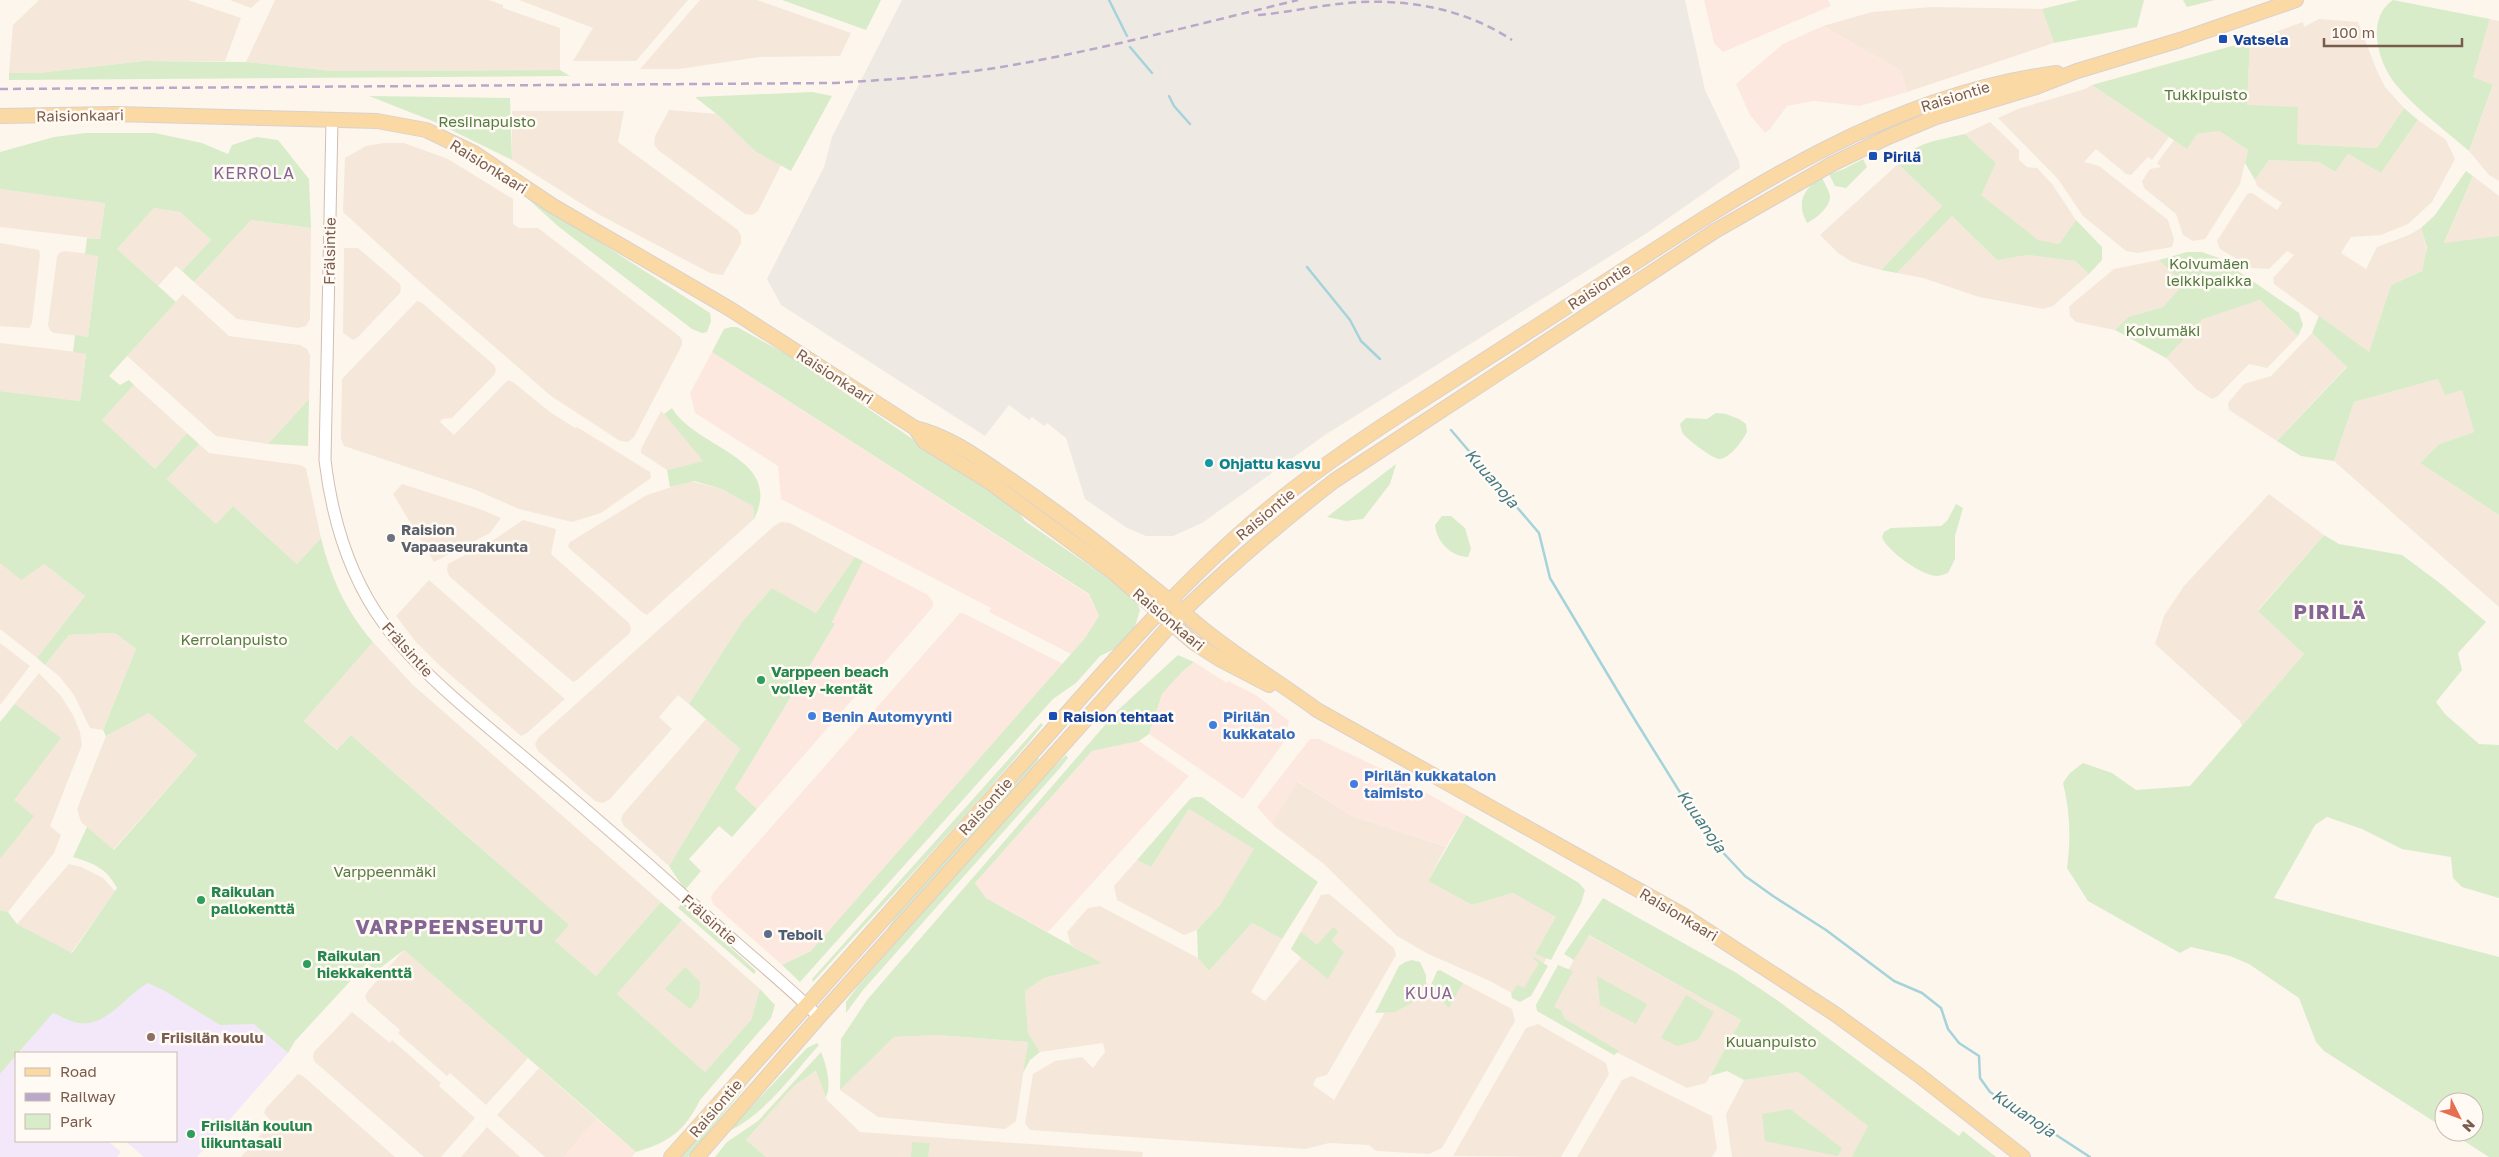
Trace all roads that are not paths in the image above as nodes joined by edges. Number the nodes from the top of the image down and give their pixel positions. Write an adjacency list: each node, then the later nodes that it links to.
1 (2296, 0): 2 (main road, Raisiontie)
2 (2077, 70): 6 (main road, Raisiontie); 7 (main road, Raisiontie)
3 (0, 116): 4 (main road, Raisionkaari)
4 (332, 120): 5 (main road, Raisionkaari); 11 (street, Frälsintie)
5 (915, 428): 6 (main road, Raisionkaari); 8 (main road, Raisionkaari)
6 (1170, 599): 7 (main road, Raisionkaari); 8 (main road, Raisiontie)
7 (1183, 611): 9 (main road, Raisiontie); 10 (main road, Raisionkaari)
8 (1159, 612): 9 (main road, Raisionkaari); 11 (main road, Raisiontie)
9 (1172, 624): 10 (main road, Raisionkaari); 12 (main road, Raisiontie)
10 (1312, 706): 15 (main road, Raisionkaari)
11 (806, 1004): 12 (street, Frälsintie); 13 (main road, Raisiontie)
12 (819, 1017): 14 (main road, Raisiontie)
13 (671, 1157)
14 (697, 1157)
15 (2024, 1157)

